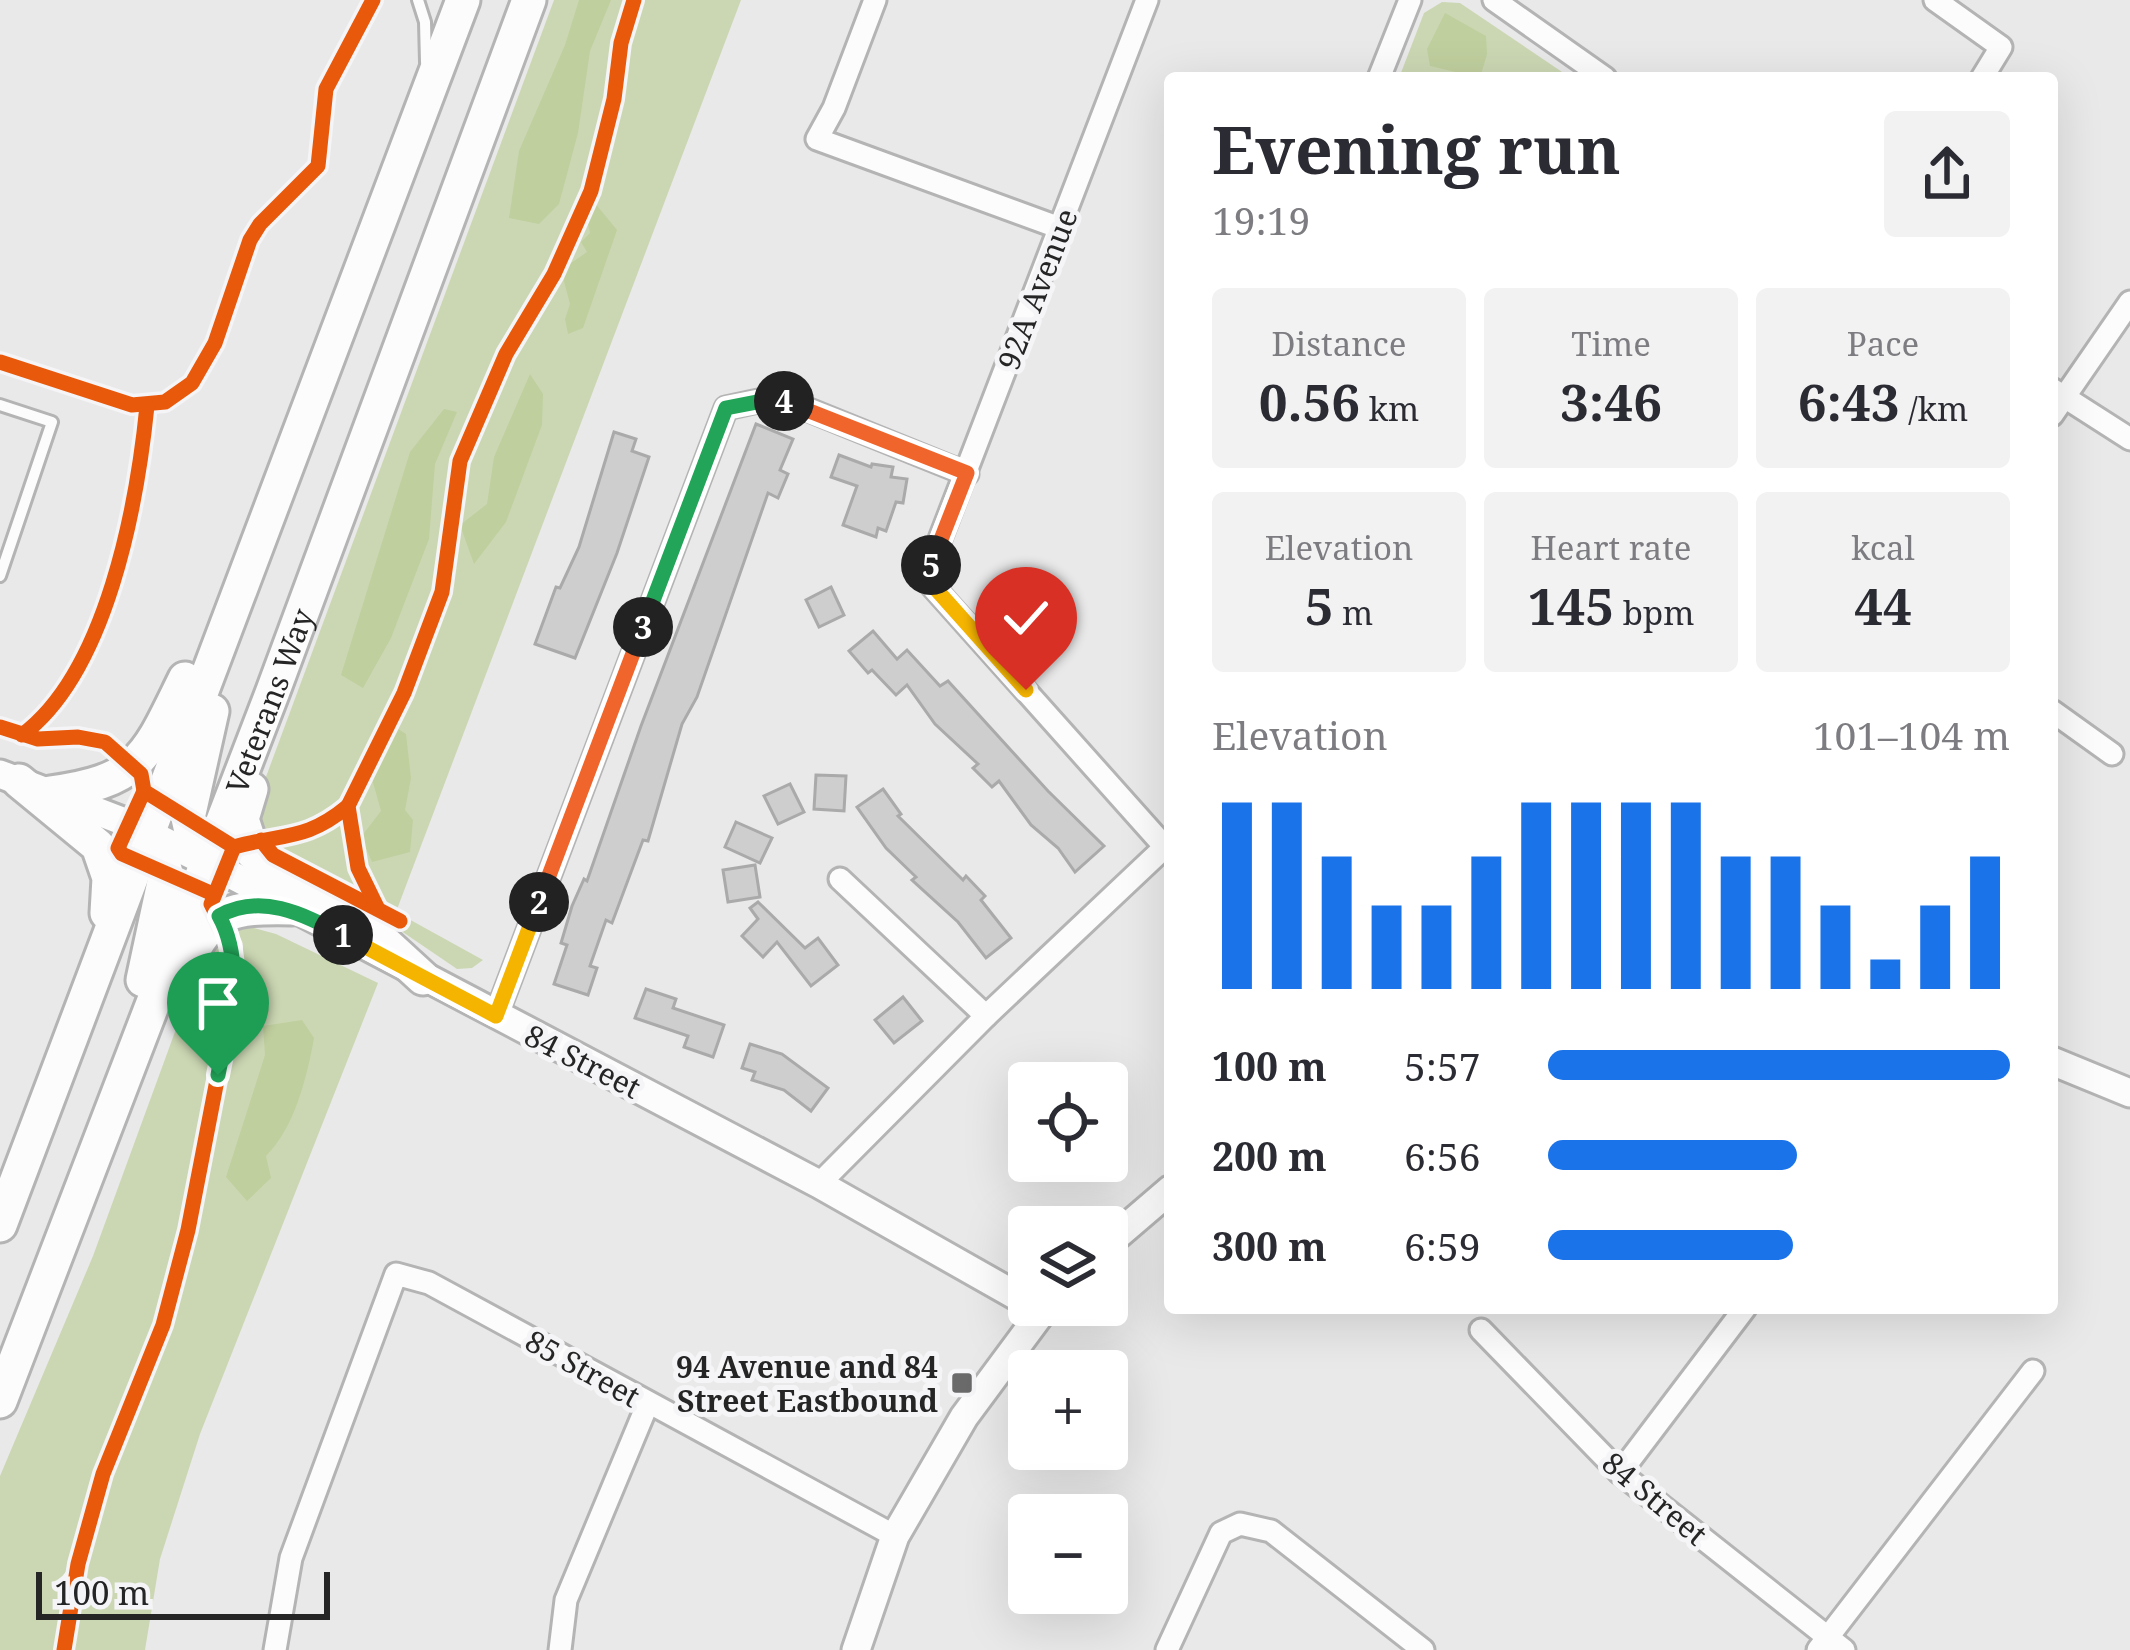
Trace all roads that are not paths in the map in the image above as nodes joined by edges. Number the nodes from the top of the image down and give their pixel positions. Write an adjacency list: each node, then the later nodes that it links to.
1 (418, 0): 12 (lane)
2 (463, 0): 12 (main road)
3 (529, 0): 23 (main road, Veterans Way)
4 (875, 0): 13 (street)
5 (1147, 0): 13 (street, 92A Avenue)
6 (1410, 0): 9 (street)
7 (1494, 0): 10 (street)
8 (1935, 0): 11 (street)
9 (1381, 72)
10 (1596, 72)
11 (1986, 72)
12 (422, 106): 20 (main road)
13 (1060, 228): 19 (street, 92A Avenue)
14 (2130, 302): 15 (street)
15 (2058, 397)
16 (2058, 401): 18 (street)
17 (0, 405): 21 (lane)
18 (2130, 439)
19 (967, 473): 28 (street, 92A Avenue); 36 (street)
20 (248, 568): 22 (main road); 26 (main road)
21 (0, 576)
22 (228, 621): 27 (main road); 30 (main road)
23 (273, 691): 30 (main road, Veterans Way); 34 (main road)
24 (2058, 715): 25 (street)
25 (2112, 754)
26 (23, 782): 27 (street, 84 Street); 33 (main road)
27 (147, 831): 30 (street, 84 Street); 33 (main road); 38 (main road)
28 (1164, 847)
29 (1164, 849): 37 (street, 92A Avenue)
30 (208, 863): 32 (street, 84 Street); 35 (main road, Veterans Way)
31 (840, 879): 37 (street)
32 (292, 908): 34 (street, 84 Street); 35 (main road)
33 (108, 940): 43 (main road)
34 (423, 978): 36 (street, 84 Street)
35 (151, 1004): 38 (main road, Veterans Way)
36 (496, 1016): 41 (street, 84 Street)
37 (986, 1016): 41 (street)
38 (138, 1036): 53 (main road, Veterans Way)
39 (2058, 1063): 40 (street)
40 (2126, 1081)
41 (819, 1184): 46 (street, 84 Street)
42 (1164, 1195): 44 (street)
43 (0, 1225)
44 (1128, 1226)
45 (1008, 1281): 46 (street)
46 (991, 1282): 47 (street, 84 Street); 51 (street)
47 (1008, 1291)
48 (1740, 1314): 55 (street)
49 (1025, 1326): 51 (street)
50 (1481, 1330): 55 (street, 84 Street)
51 (1006, 1359): 56 (street)
52 (2033, 1371): 57 (street)
53 (0, 1401)
54 (648, 1403): 56 (street, 85 Street); 58 (street, 85 Street); 59 (street)
55 (1620, 1473): 57 (street, 84 Street)
56 (895, 1536): 60 (street)
57 (1830, 1646)
58 (275, 1650)
59 (560, 1650)
60 (856, 1650)
61 (1168, 1650): 62 (street)
62 (1423, 1650)

